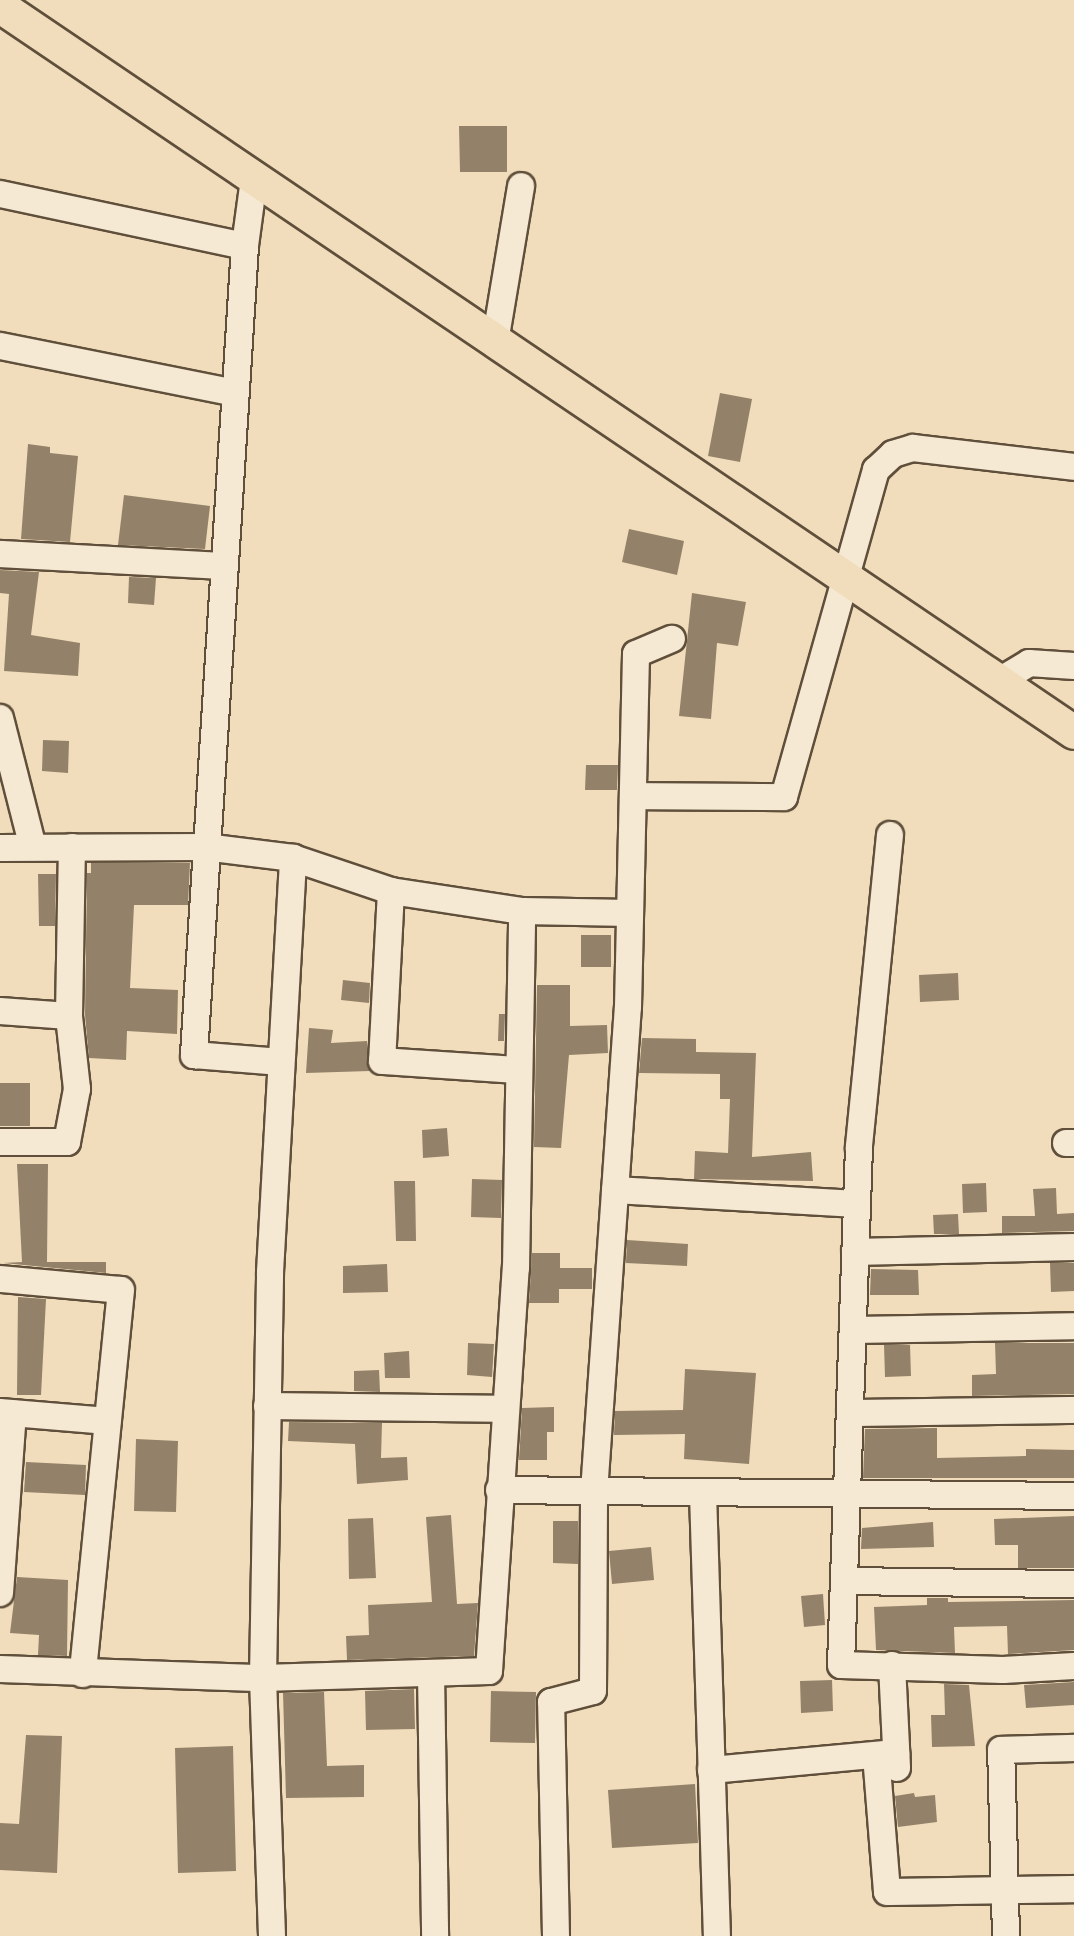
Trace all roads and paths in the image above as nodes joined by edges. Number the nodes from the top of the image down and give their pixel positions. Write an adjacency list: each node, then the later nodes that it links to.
1 (0, 6): 2 (main road)
2 (254, 179): 5 (street); 6 (main road)
3 (521, 186): 6 (street)
4 (0, 194): 5 (street)
5 (245, 246): 8 (street)
6 (495, 342): 12 (main road)
7 (0, 346): 8 (street)
8 (235, 393): 11 (street)
9 (1074, 467): 12 (street)
10 (0, 554): 11 (street)
11 (224, 566): 22 (street)
12 (845, 578): 15 (main road); 18 (street)
13 (672, 639): 18 (street)
14 (1074, 666): 15 (street)
15 (1002, 680): 17 (main road)
16 (0, 718): 20 (street)
17 (1074, 732)
18 (633, 796): 27 (street)
19 (890, 835): 34 (street)
20 (33, 847): 21 (street); 23 (street)
21 (72, 847): 22 (street); 29 (street)
22 (205, 847): 24 (street); 30 (street)
23 (0, 848)
24 (293, 858): 25 (street); 30 (street)
25 (391, 891): 26 (street); 31 (street)
26 (522, 911): 27 (street); 31 (street)
27 (630, 913): 33 (street)
28 (0, 1011): 29 (street)
29 (69, 1016): 32 (street)
30 (281, 1062): 40 (street)
31 (519, 1070): 41 (street)
32 (0, 1142)
33 (615, 1190): 34 (street); 47 (street)
34 (857, 1204): 36 (street)
35 (1074, 1247): 36 (street)
36 (855, 1252): 39 (street)
37 (0, 1279): 45 (street)
38 (1074, 1326): 39 (street)
39 (853, 1330): 44 (street)
40 (267, 1406): 41 (street); 60 (street)
41 (505, 1409): 46 (street)
42 (1074, 1410): 44 (street)
43 (7, 1413): 45 (street); 51 (street)
44 (850, 1413): 49 (street)
45 (108, 1420): 59 (street)
46 (499, 1490): 47 (street); 58 (street)
47 (594, 1492): 48 (street); 68 (street)
48 (703, 1493): 49 (street); 63 (street)
49 (848, 1496): 50 (street); 52 (street)
50 (1074, 1496)
51 (1, 1559): 54 (street)
52 (845, 1581): 53 (street); 55 (street)
53 (1074, 1584)
54 (0, 1593)
55 (892, 1665): 56 (street); 62 (street)
56 (1074, 1667)
57 (0, 1669): 59 (street)
58 (431, 1673): 60 (street); 67 (street)
59 (83, 1674): 60 (street)
60 (263, 1678): 66 (street)
61 (1074, 1748): 65 (street)
62 (889, 1759): 63 (street); 65 (street)
63 (711, 1770): 69 (street)
64 (1074, 1889): 65 (street)
65 (1005, 1893): 70 (street)
66 (272, 1936)
67 (435, 1936)
68 (556, 1936)
69 (717, 1936)
70 (1006, 1936)

